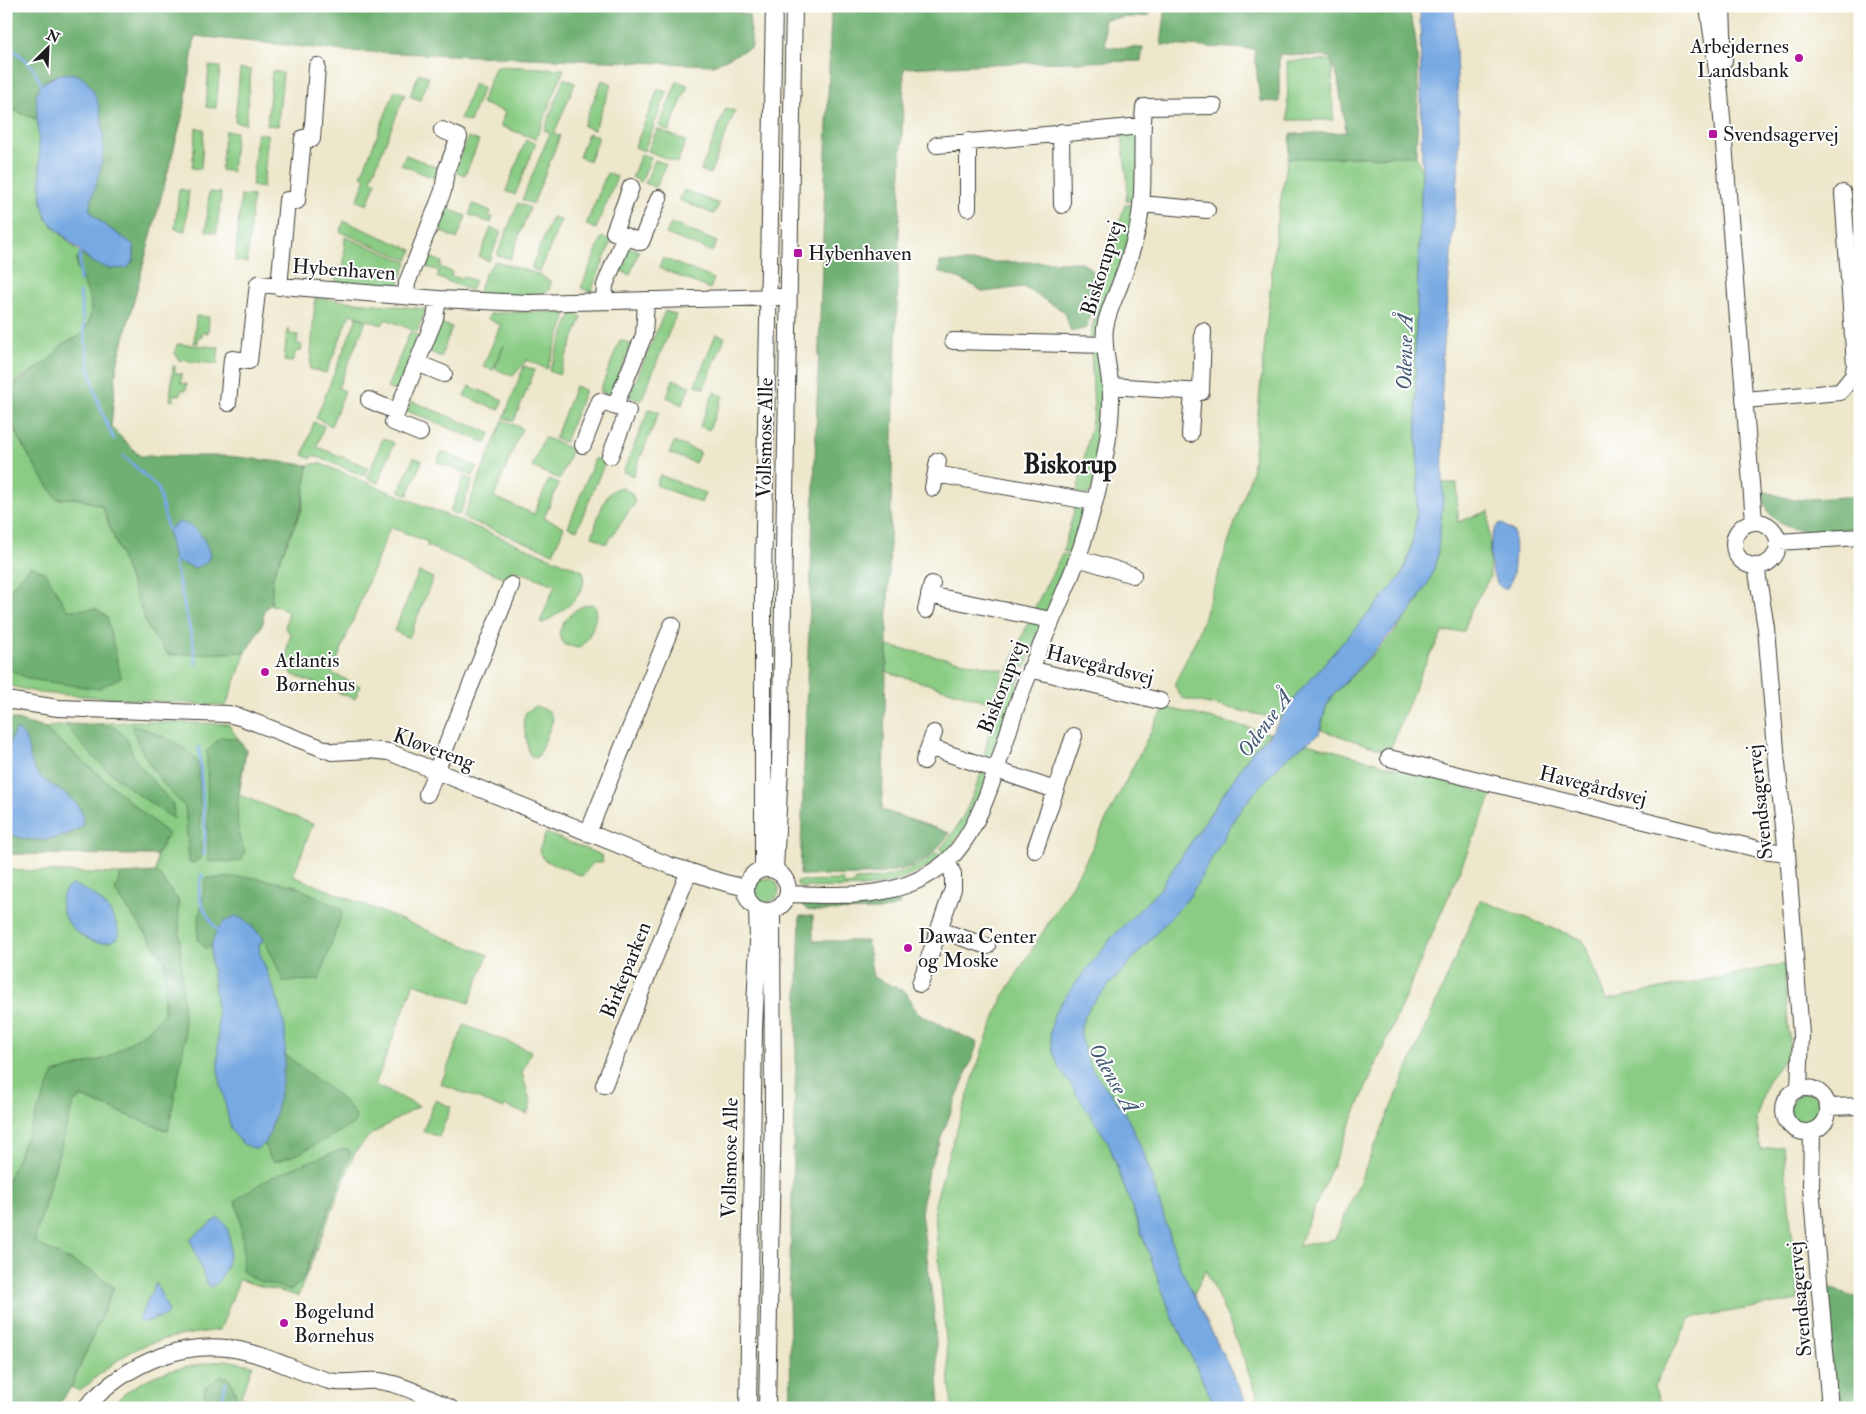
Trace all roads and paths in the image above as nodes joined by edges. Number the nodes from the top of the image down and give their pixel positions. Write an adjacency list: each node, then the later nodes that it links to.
1 (774, 6): 23 (street, Vollsmose Alle)
2 (794, 6): 24 (street, Vollsmose Alle)
3 (1708, 6): 6 (street)
4 (1722, 6): 6 (street)
5 (316, 66): 21 (street, Hybenhaven)
6 (1720, 93): 36 (street)
7 (1214, 106): 8 (street, Biskorupvej)
8 (1142, 126): 10 (street); 16 (street, Biskorupvej)
9 (442, 130): 22 (street, Hybenhaven)
10 (1061, 132): 11 (street); 17 (street)
11 (968, 141): 12 (street); 18 (street)
12 (937, 145)
13 (631, 187): 20 (street)
14 (659, 198): 20 (street)
15 (1849, 203): 36 (street)
16 (1141, 204): 19 (street, Biskorupvej); 30 (street, Biskorupvej)
17 (1062, 205)
18 (968, 208)
19 (1207, 210)
20 (625, 236): 27 (street)
21 (279, 287): 22 (street, Hybenhaven); 37 (street, Hybenhaven)
22 (406, 296): 25 (street, Hybenhaven)
23 (769, 297): 24 (street, Hybenhaven); 26 (street, Hybenhaven); 70 (street, Vollsmose Alle)
24 (789, 298): 70 (street, Vollsmose Alle)
25 (438, 299): 27 (street, Hybenhaven); 31 (street)
26 (646, 300): 27 (street, Hybenhaven); 38 (street)
27 (604, 301)
28 (1203, 331): 34 (street)
29 (953, 339): 30 (street, Biskorupvej)
30 (1105, 345): 33 (street, Biskorupvej)
31 (417, 363): 32 (street); 39 (street)
32 (444, 374)
33 (1111, 386): 34 (street); 45 (street, Biskorupvej)
34 (1193, 391): 41 (street)
35 (369, 400): 39 (street)
36 (1744, 400): 46 (street)
37 (228, 403)
38 (615, 406): 42 (street); 43 (street)
39 (397, 412): 40 (street)
40 (420, 433)
41 (1190, 434)
42 (583, 445)
43 (610, 456)
44 (936, 475): 45 (street)
45 (1094, 502): 49 (street, Biskorupvej)
46 (1754, 521): 48 (street); 50 (street)
47 (1860, 536): 48 (street)
48 (1778, 542): 50 (street)
49 (1078, 558): 51 (street); 54 (street, Biskorupvej)
50 (1756, 566): 68 (street, Svendsagervej)
51 (1133, 575)
52 (511, 585): 63 (street)
53 (929, 596): 54 (street, Biskorupvej)
54 (1051, 620): 56 (street, Biskorupvej)
55 (672, 625): 66 (street)
56 (1030, 669): 58 (street, Havegårdsvej); 62 (street, Biskorupvej)
57 (6, 700): 63 (street, Kløvereng)
58 (1160, 701)
59 (1074, 736): 64 (street)
60 (929, 747): 62 (street, Biskorupvej)
61 (1389, 758): 68 (street, Havegårdsvej)
62 (995, 769): 64 (street, Biskorupvej); 69 (street, Biskorupvej)
63 (437, 771): 65 (street); 66 (street, Kløvereng)
64 (1055, 790): 67 (street)
65 (427, 794)
66 (588, 833): 71 (street, Kløvereng)
67 (1035, 850)
68 (1787, 853): 79 (street, Svendsagervej)
69 (947, 861): 73 (street, Biskorupvej); 75 (street)
70 (769, 870): 72 (street); 73 (street)
71 (688, 871): 72 (street, Kløvereng); 78 (street, Birkeparken)
72 (745, 887): 74 (street)
73 (788, 894): 74 (street)
74 (765, 910): 85 (street, Vollsmose Alle); 86 (street, Vollsmose Alle)
75 (939, 930): 76 (street); 77 (street)
76 (987, 946)
77 (920, 984)
78 (604, 1085)
79 (1806, 1090): 81 (street); 82 (street)
80 (1860, 1106): 81 (street)
81 (1828, 1107): 82 (street)
82 (1804, 1131): 87 (street, Svendsagervej)
83 (85, 1408): 84 (street)
84 (450, 1408)
85 (748, 1408)
86 (767, 1408)
87 (1830, 1408)

